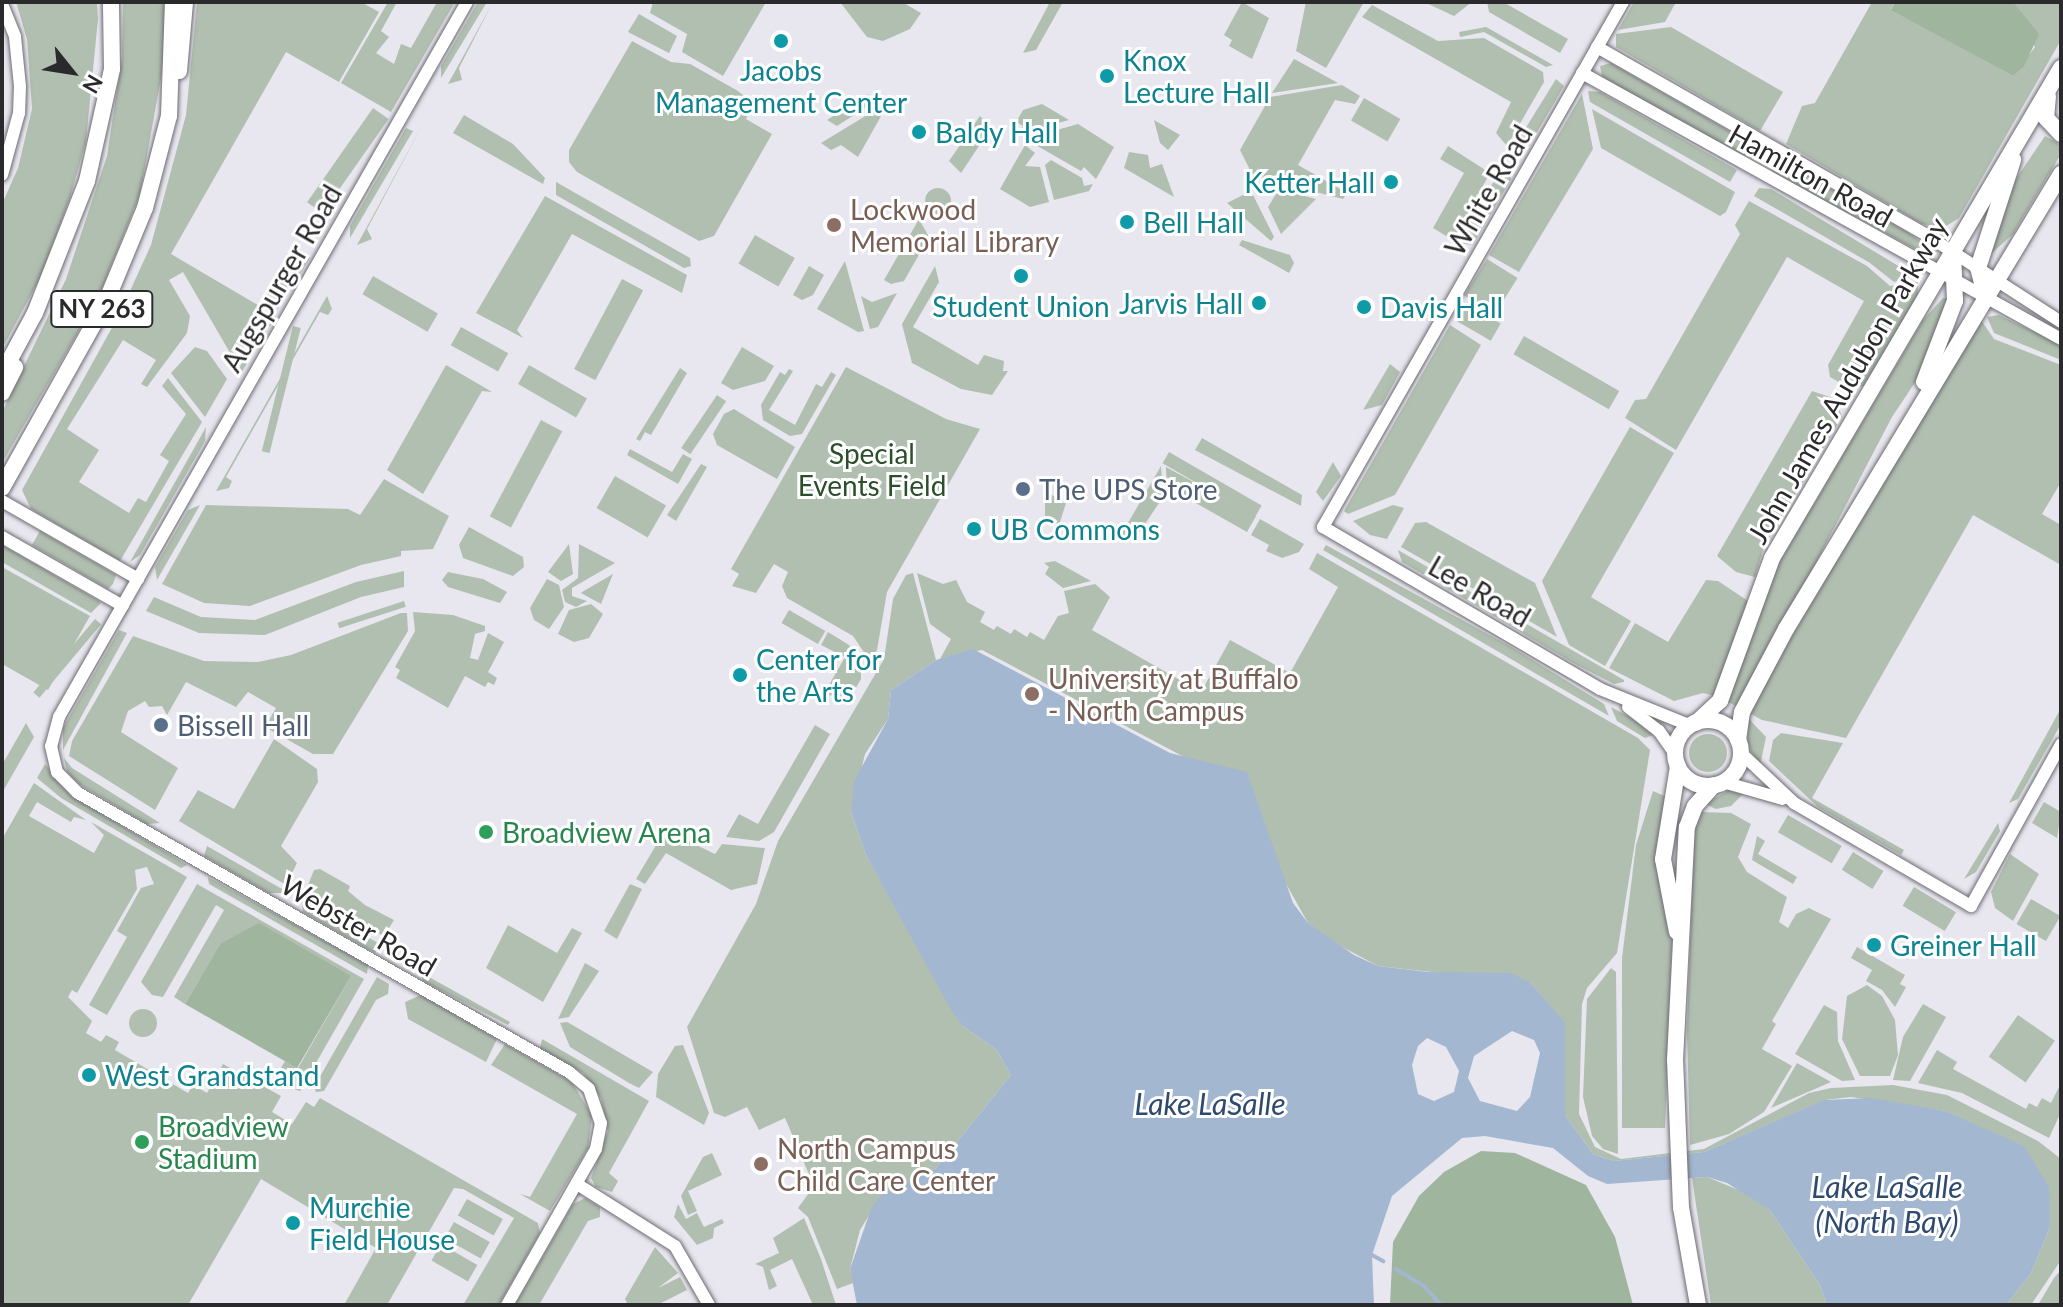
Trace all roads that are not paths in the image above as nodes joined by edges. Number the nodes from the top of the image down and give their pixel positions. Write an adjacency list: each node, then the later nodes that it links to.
1 (173, 2): 10 (main road, NY 263)
2 (185, 2): 10 (main road)
3 (467, 2): 31 (street, Augspurger Road)
4 (1623, 2): 7 (street, White Road)
5 (2, 4): 14 (street)
6 (111, 5): 21 (main road, NY 263)
7 (1597, 47): 8 (street, White Road); 15 (street, Hamilton Road)
8 (1582, 73): 17 (street, Hamilton Road); 29 (street, White Road)
9 (2057, 74): 11 (main road, John James Audubon Parkway); 12 (main road)
10 (169, 116): 27 (main road, NY 263)
11 (2023, 132): 15 (main road, John James Audubon Parkway); 16 (main road)
12 (2061, 134)
13 (2061, 174): 18 (main road)
14 (2, 175)
15 (1953, 252): 16 (street, Hamilton Road); 17 (main road, John James Audubon Parkway); 19 (main road)
16 (1978, 268): 18 (street, Hamilton Road); 20 (main road)
17 (1940, 274): 19 (street, Hamilton Road); 34 (main road, John James Audubon Parkway)
18 (1997, 281): 20 (main road); 22 (street, Hamilton Road)
19 (1956, 283): 20 (street, Hamilton Road); 26 (main road)
20 (1986, 299): 23 (street, Hamilton Road); 26 (main road)
21 (35, 313): 24 (main road, NY 263); 25 (main road)
22 (2061, 322)
23 (2061, 339)
24 (2, 374)
25 (2, 393)
26 (1907, 425): 36 (main road)
27 (2, 488)
28 (2, 501): 31 (street)
29 (1323, 527): 33 (street, Lee Road)
30 (2, 537): 32 (street)
31 (138, 579): 32 (street, Augspurger Road)
32 (123, 606): 42 (street, Webster Road)
33 (1612, 696): 34 (street, Lee Road); 37 (street, Lee Road)
34 (1693, 725): 36 (main road); 37 (main road)
35 (2061, 744): 38 (street)
36 (1739, 746): 39 (main road); 40 (street)
37 (1677, 760): 39 (main road); 41 (main road)
38 (2056, 764): 40 (street)
39 (1719, 784): 40 (street); 41 (main road)
40 (1794, 803)
41 (1681, 944): 45 (main road)
42 (577, 1184): 43 (street, Webster Road); 44 (street)
43 (507, 1305)
44 (709, 1305)
45 (1698, 1305)

